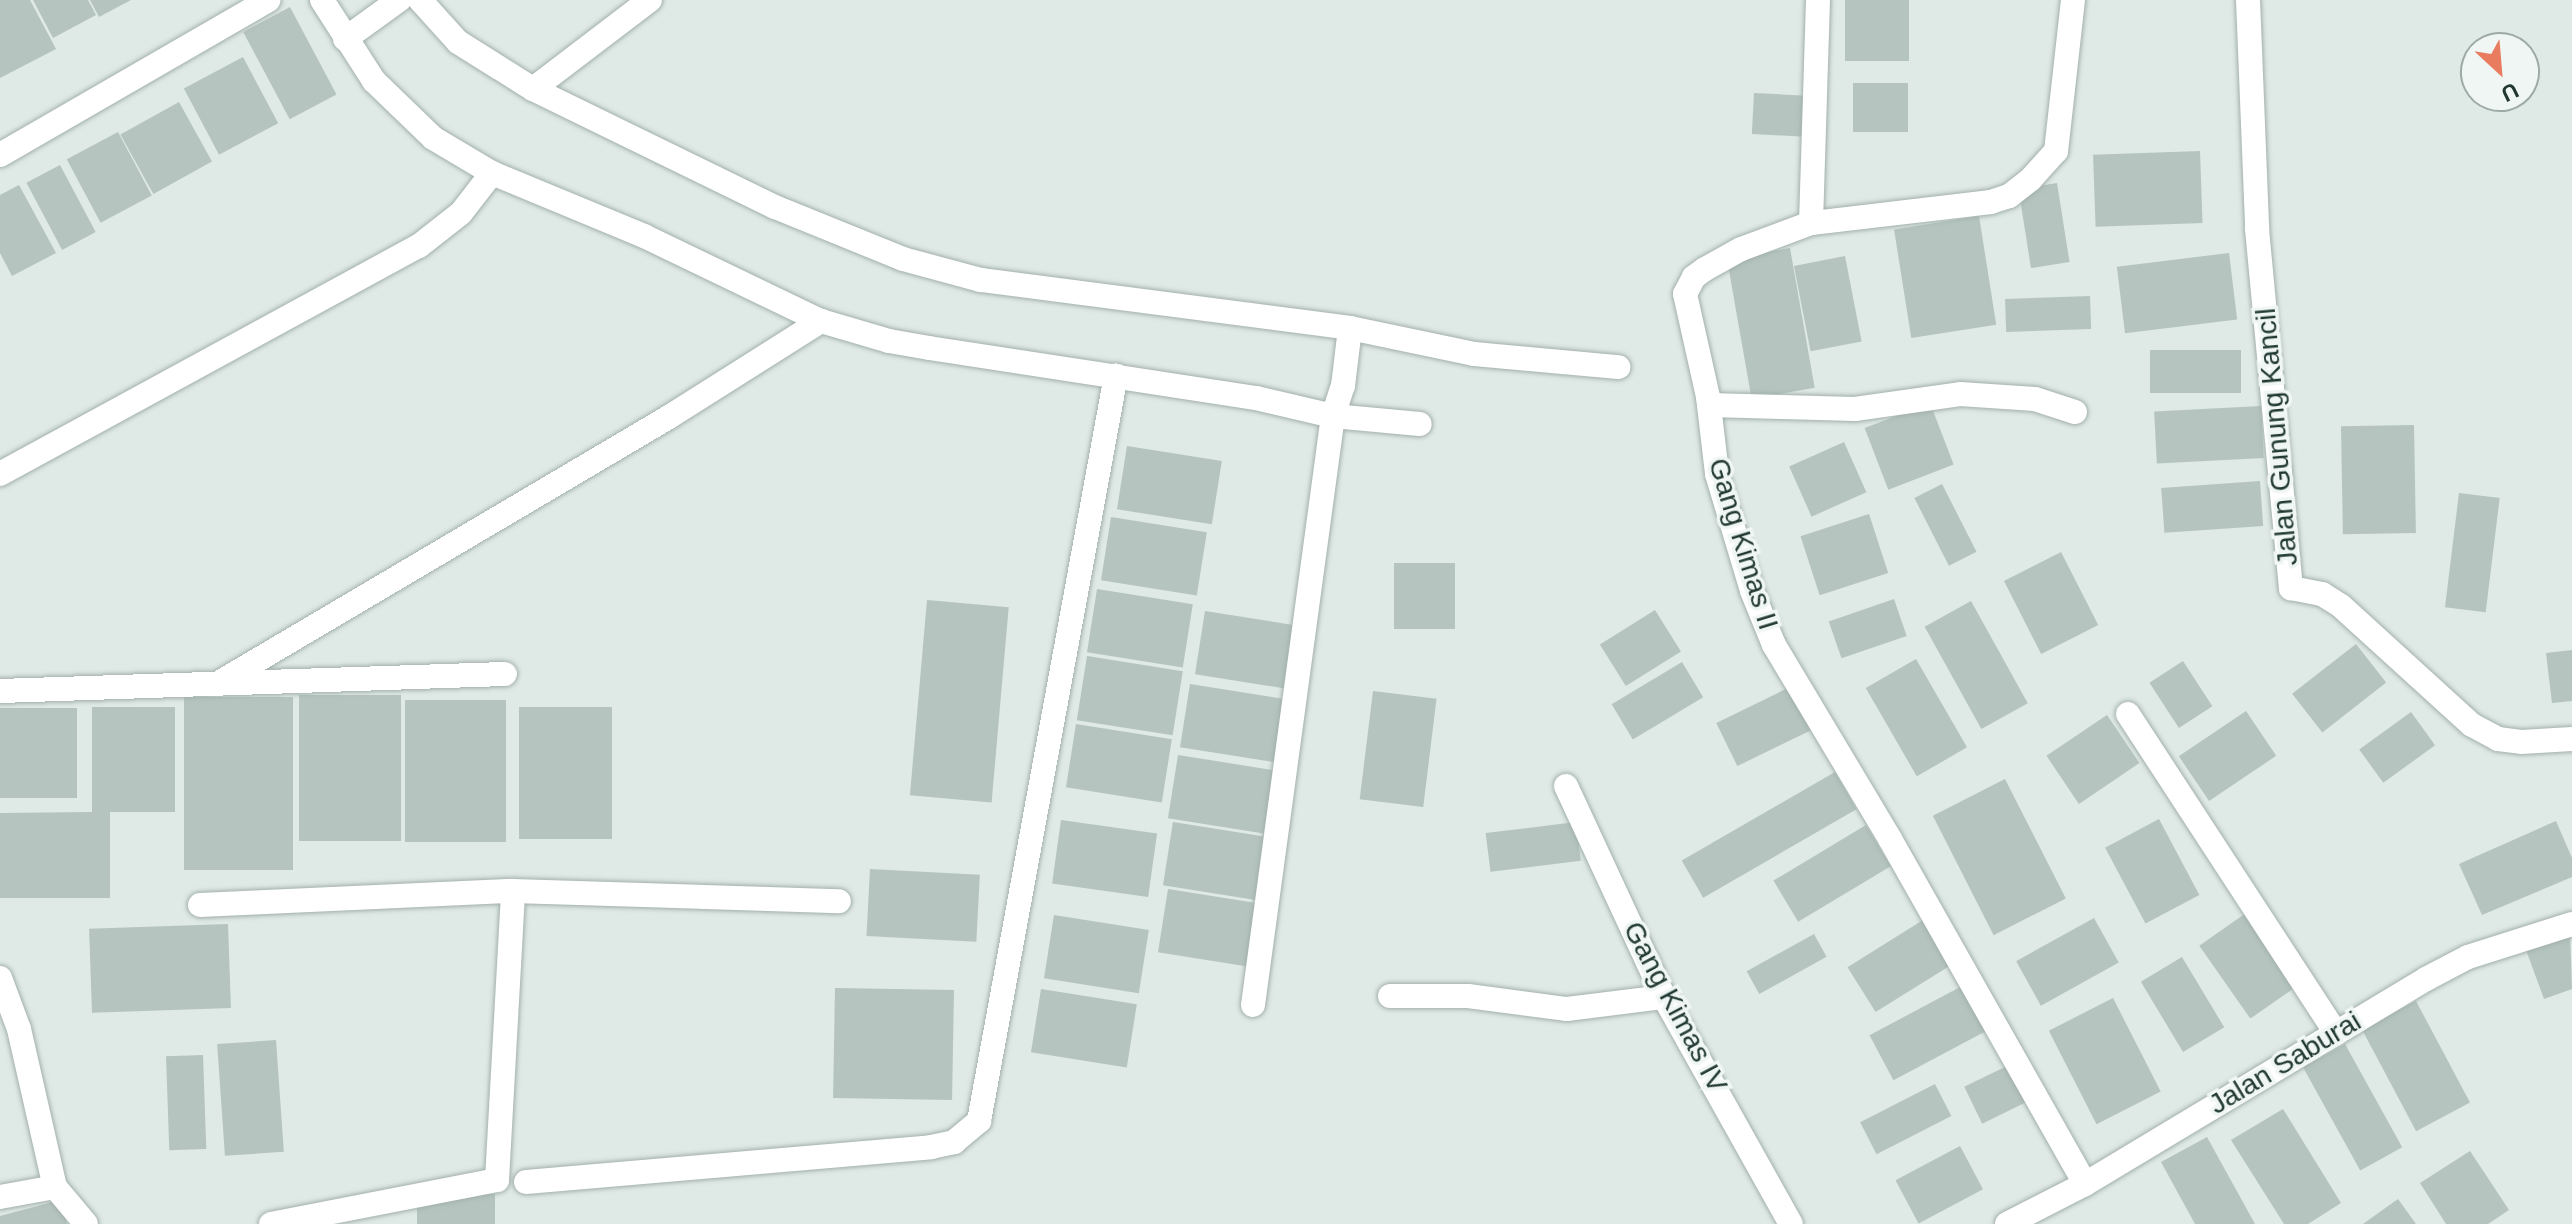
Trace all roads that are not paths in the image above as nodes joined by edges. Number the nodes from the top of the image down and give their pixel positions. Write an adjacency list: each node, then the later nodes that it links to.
1 (268, 0): 11 (street)
2 (322, 0): 9 (street)
3 (399, 0): 9 (street)
4 (420, 0): 10 (street)
5 (650, 0): 10 (street)
6 (1818, 0): 13 (street)
7 (2073, 0): 13 (street, Gang Kimas II)
8 (2248, 0): 27 (street, Jalan Gunung Kancil)
9 (345, 39): 12 (street)
10 (533, 89): 15 (street)
11 (0, 155)
12 (492, 173): 14 (street); 22 (street)
13 (1811, 223): 18 (street, Gang Kimas II)
14 (821, 321): 17 (street); 24 (street)
15 (1350, 328): 16 (street); 20 (street)
16 (1618, 367)
17 (1116, 375): 20 (street); 38 (street)
18 (1709, 405): 19 (street); 39 (street, Gang Kimas II)
19 (2075, 412)
20 (1333, 416): 21 (street); 36 (street)
21 (1420, 424)
22 (0, 474)
23 (505, 674): 24 (street)
24 (217, 684): 25 (street)
25 (0, 691)
26 (2128, 714): 37 (street)
27 (2572, 739)
28 (1566, 786): 35 (street, Gang Kimas IV)
29 (513, 891): 30 (street); 31 (street); 44 (street)
30 (839, 901)
31 (200, 905)
32 (2572, 924): 37 (street, Jalan Saburai)
33 (0, 978): 40 (street)
34 (1390, 996): 35 (street)
35 (1664, 997): 45 (street, Gang Kimas IV)
36 (1253, 1005)
37 (2336, 1033): 39 (street, Jalan Saburai)
38 (526, 1182)
39 (2085, 1184): 42 (street, Jalan Saburai)
40 (55, 1187): 41 (street); 43 (street)
41 (0, 1197)
42 (2015, 1222)
43 (86, 1224)
44 (271, 1224)
45 (1791, 1224)

